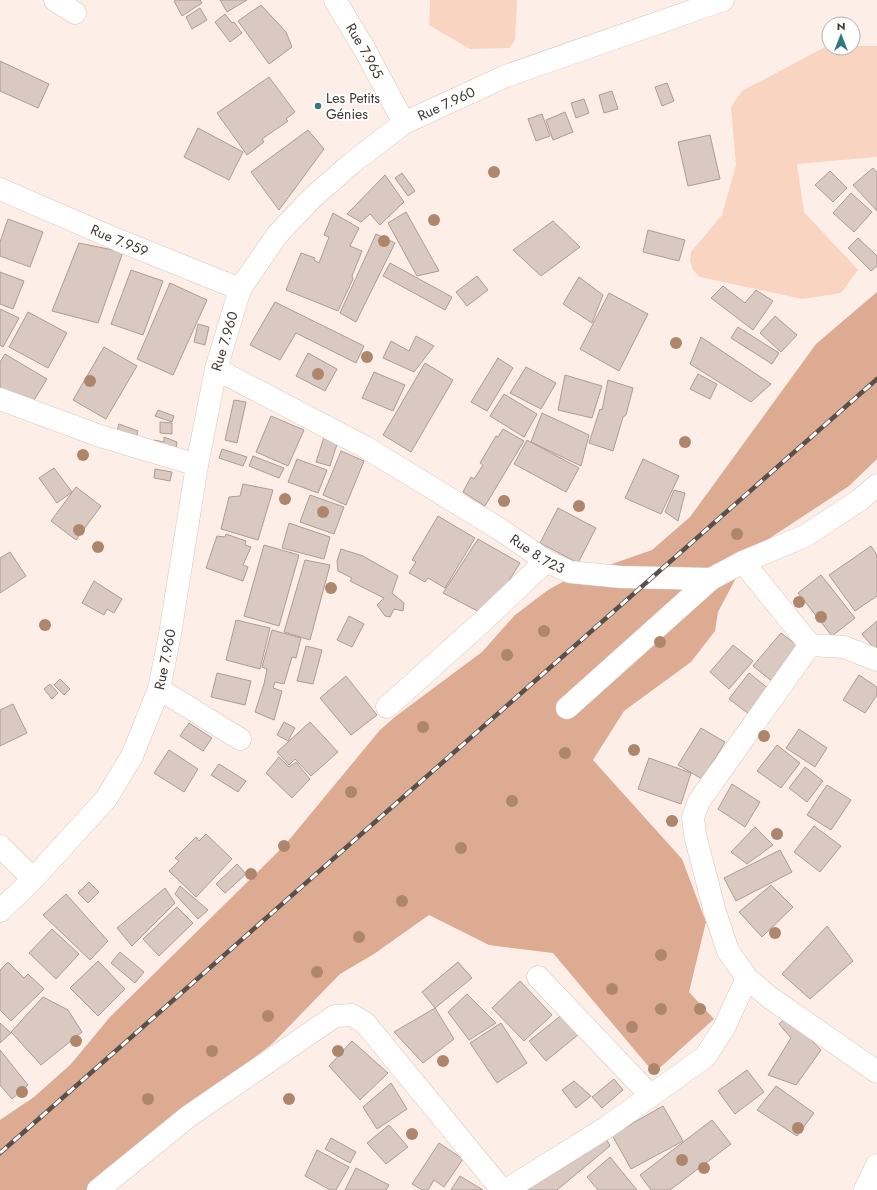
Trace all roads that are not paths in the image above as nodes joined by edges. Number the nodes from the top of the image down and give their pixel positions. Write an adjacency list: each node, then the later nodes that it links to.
1 (55, 0): 4 (street)
2 (335, 0): 5 (street, Rue 7.965)
3 (723, 0): 5 (street, Rue 7.960)
4 (74, 13)
5 (404, 123): 7 (street, Rue 7.960)
6 (0, 189): 7 (street, Rue 7.959)
7 (240, 289): 8 (street, Rue 7.960)
8 (216, 369): 10 (street, Rue 7.960); 12 (street, Rue 8.723)
9 (0, 398): 10 (street)
10 (197, 465): 17 (street, Rue 7.960)
11 (877, 485): 13 (street, Rue 8.723)
12 (546, 561): 14 (street, Rue 8.723); 18 (street)
13 (743, 562): 14 (street, Rue 8.723); 15 (street)
14 (711, 579): 19 (street)
15 (810, 645): 16 (street); 25 (street)
16 (877, 660)
17 (159, 689): 20 (street); 22 (street, Rue 7.960)
18 (387, 707)
19 (567, 708)
20 (240, 739)
21 (0, 846): 22 (street)
22 (33, 879): 23 (street, Rue 7.960)
23 (0, 911)
24 (538, 977): 27 (street)
25 (747, 978): 26 (street); 27 (street)
26 (877, 1072)
27 (651, 1096): 31 (street)
28 (877, 1165): 32 (street)
29 (98, 1190): 30 (street)
30 (502, 1190)
31 (506, 1190)
32 (865, 1190)

